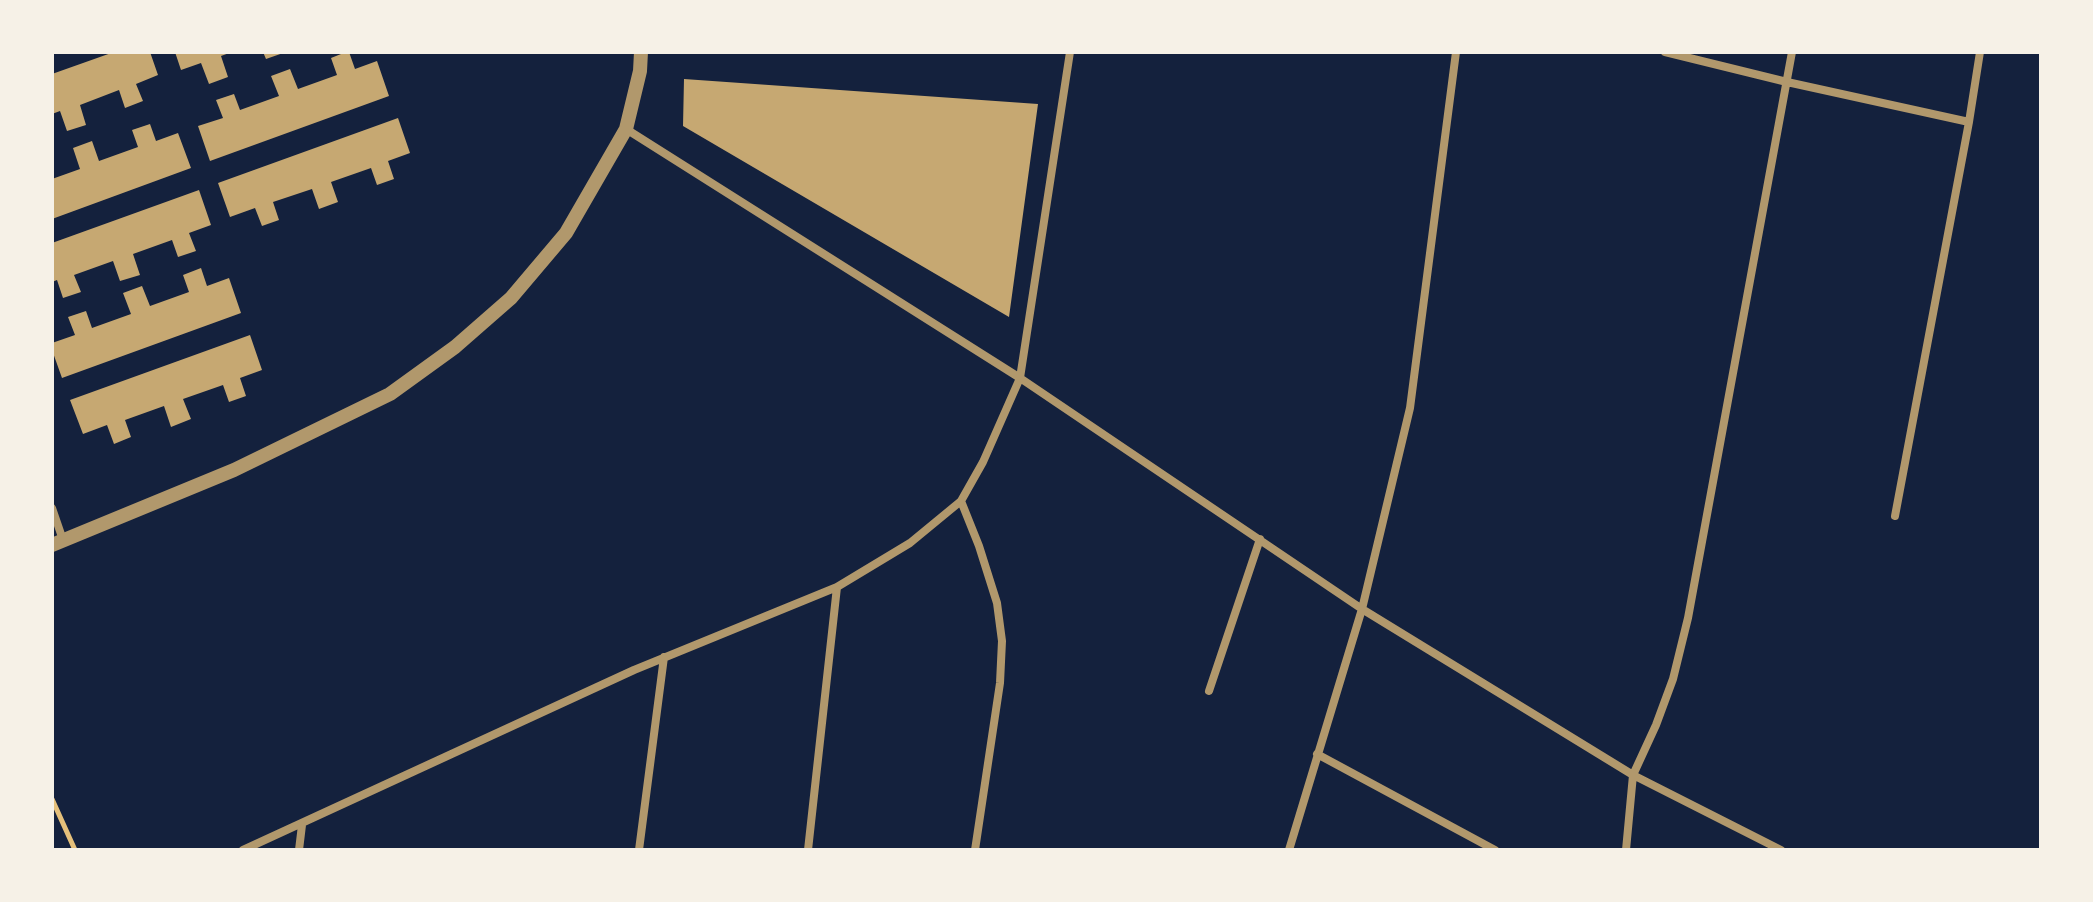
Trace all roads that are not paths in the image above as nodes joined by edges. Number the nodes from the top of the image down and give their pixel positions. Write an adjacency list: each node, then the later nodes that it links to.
1 (641, 52): 9 (street)
2 (1070, 52): 10 (street)
3 (1456, 52): 17 (street)
4 (1665, 52): 7 (street)
5 (1792, 52): 7 (street)
6 (1980, 52): 8 (street)
7 (1787, 82): 8 (street); 21 (street)
8 (1969, 122): 13 (street)
9 (626, 129): 10 (street); 15 (street)
10 (1020, 378): 11 (street); 14 (street)
11 (961, 501): 16 (street); 27 (street)
12 (52, 508): 15 (street)
13 (1895, 516)
14 (1260, 539): 17 (street); 19 (street)
15 (58, 542)
16 (837, 587): 18 (street); 26 (street)
17 (1362, 609): 20 (street); 21 (street)
18 (664, 657): 22 (street); 25 (street)
19 (1209, 691)
20 (1317, 754): 28 (street); 29 (street)
21 (1633, 775): 30 (street); 31 (street)
22 (302, 825): 23 (street); 24 (street)
23 (243, 850)
24 (299, 850)
25 (639, 850)
26 (808, 850)
27 (975, 850)
28 (1289, 850)
29 (1495, 850)
30 (1626, 850)
31 (1781, 850)

